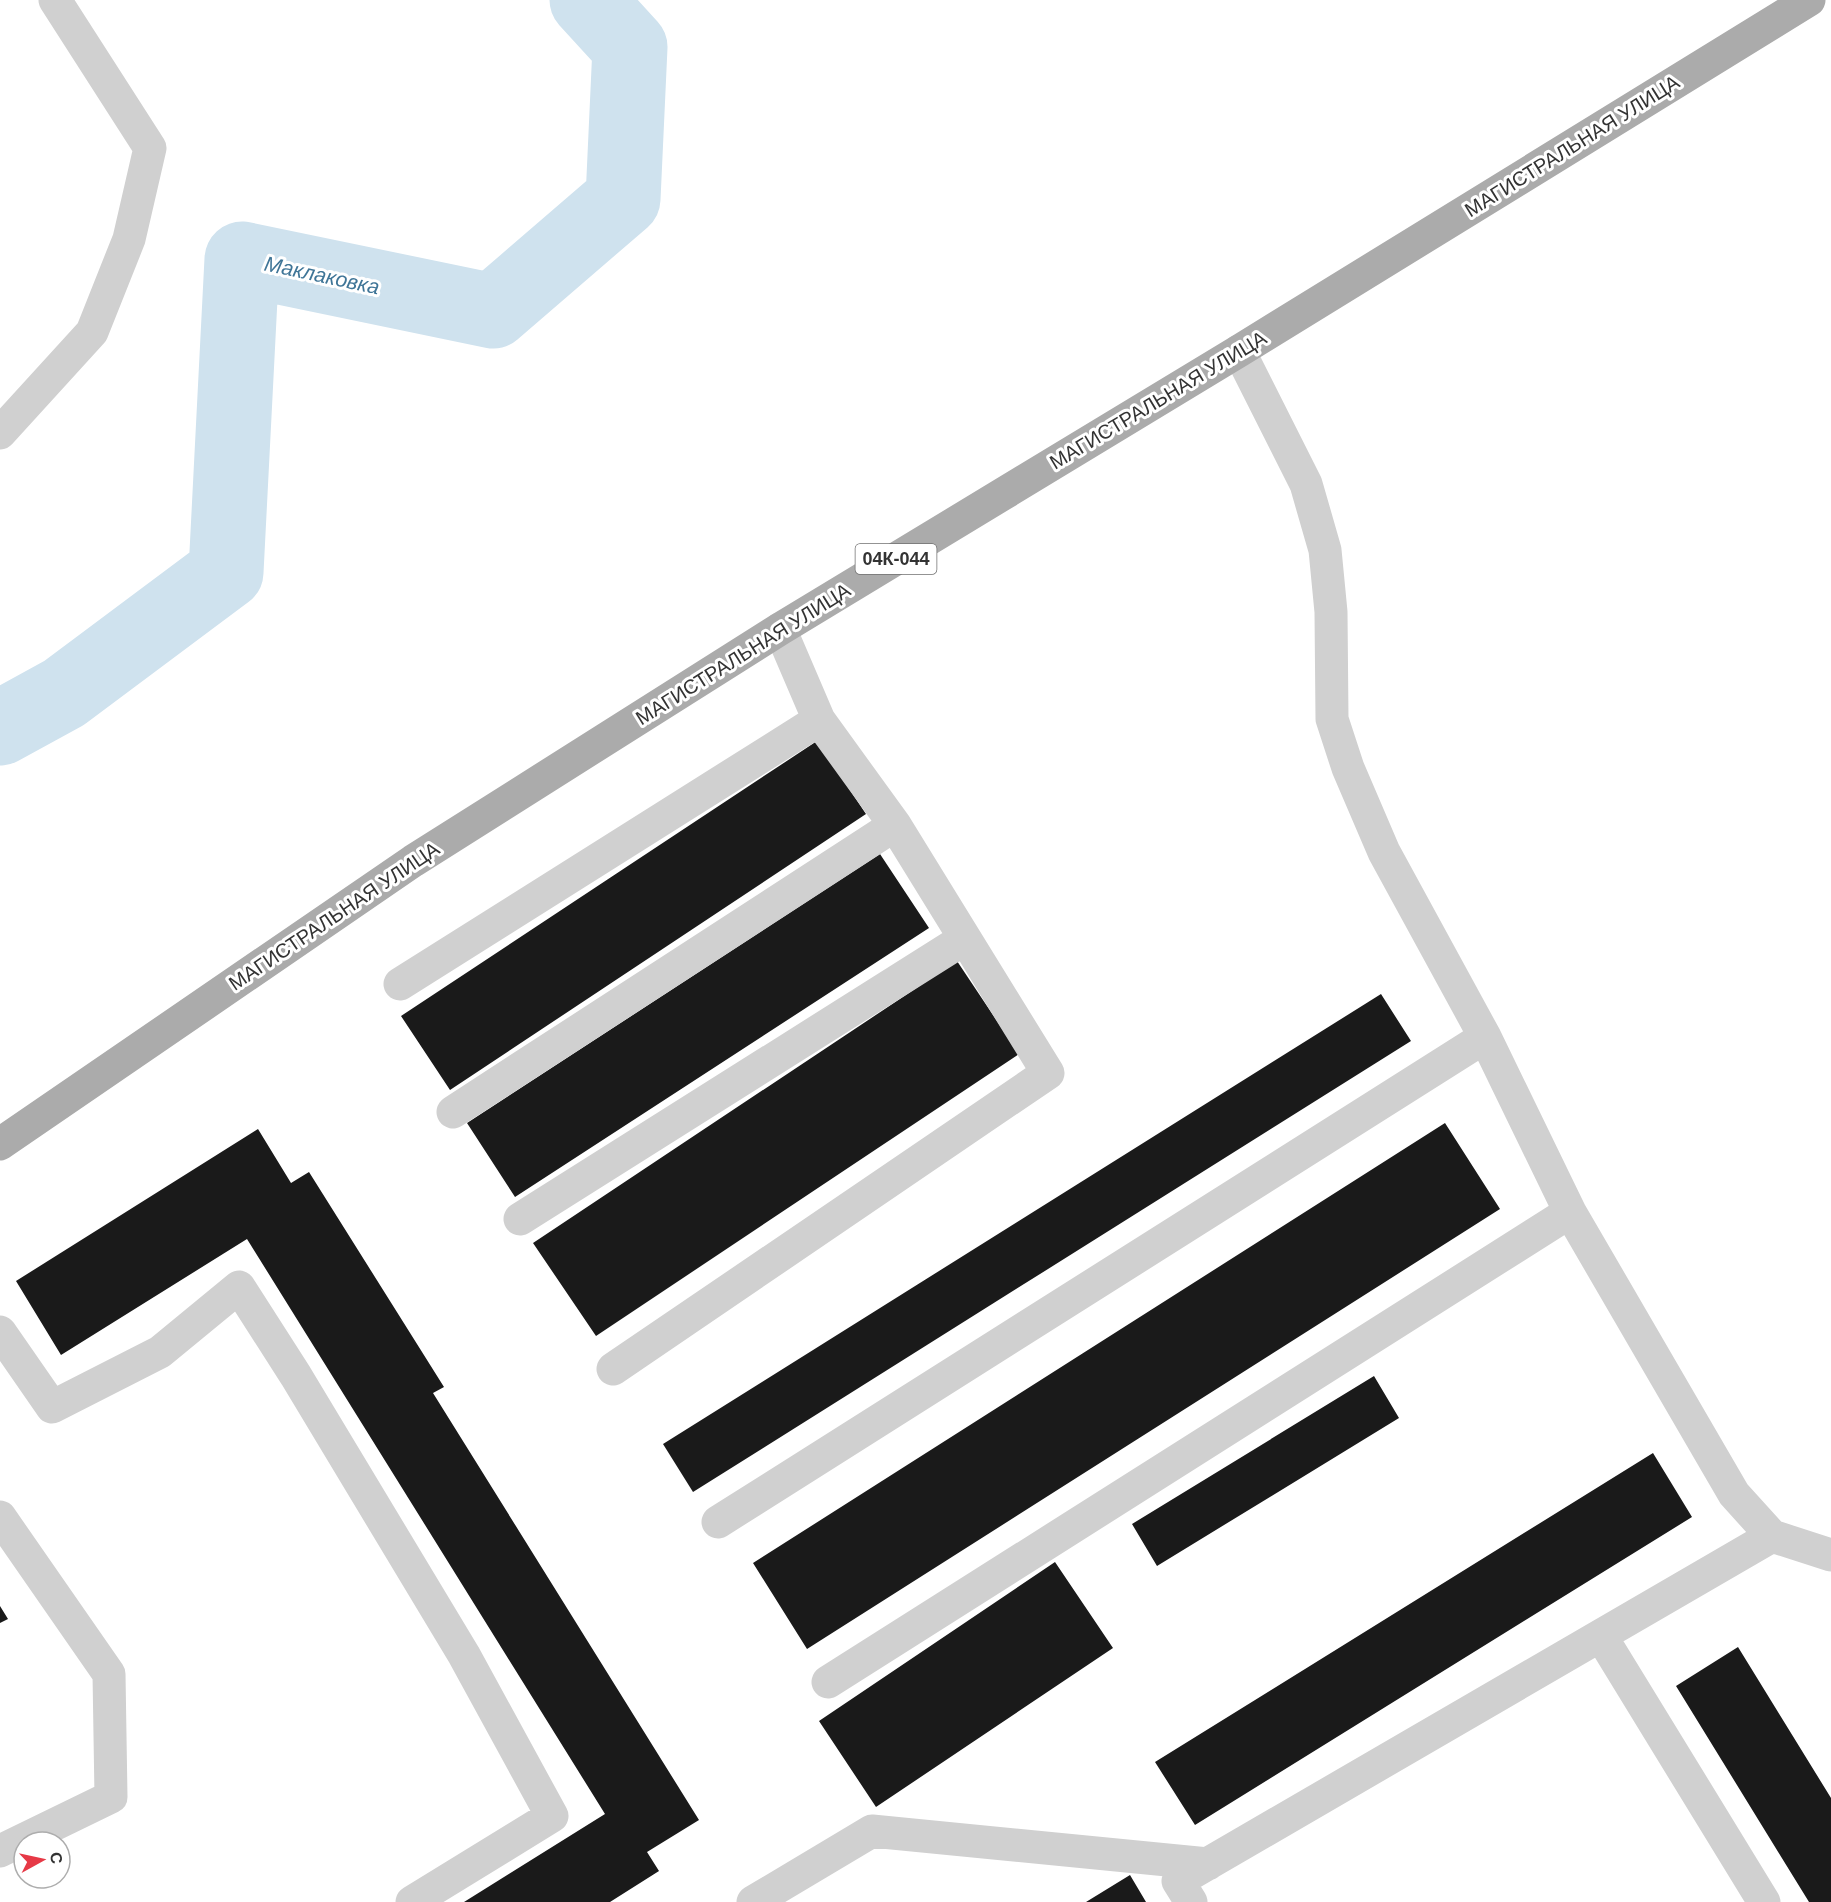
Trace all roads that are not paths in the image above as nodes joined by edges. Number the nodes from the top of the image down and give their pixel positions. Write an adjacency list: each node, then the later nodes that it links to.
1 (55, 0): 4 (street)
2 (1809, 0): 3 (main road, МАГИСТРАЛЬНАЯ УЛИЦА / 04К-044)
3 (1239, 351): 5 (main road, МАГИСТРАЛЬНАЯ УЛИЦА / 04К-044); 10 (street)
4 (0, 433)
5 (780, 629): 6 (street); 12 (main road, МАГИСТРАЛЬНАЯ УЛИЦА / 04К-044)
6 (819, 720): 7 (street); 9 (street)
7 (895, 825): 8 (street); 11 (street)
8 (964, 939): 14 (street); 16 (street)
9 (400, 984)
10 (1485, 1037): 13 (street); 18 (street)
11 (453, 1112)
12 (1, 1144)
13 (1570, 1212): 19 (street); 22 (street)
14 (520, 1219)
15 (0, 1332): 25 (street)
16 (613, 1369)
17 (0, 1517): 23 (street)
18 (718, 1522)
19 (1772, 1536): 20 (street); 21 (street)
20 (1831, 1555)
21 (1601, 1636): 24 (street); 28 (street)
22 (828, 1682)
23 (0, 1851)
24 (1208, 1864): 26 (street); 27 (street)
25 (412, 1902)
26 (753, 1902)
27 (1191, 1902)
28 (1764, 1902)

